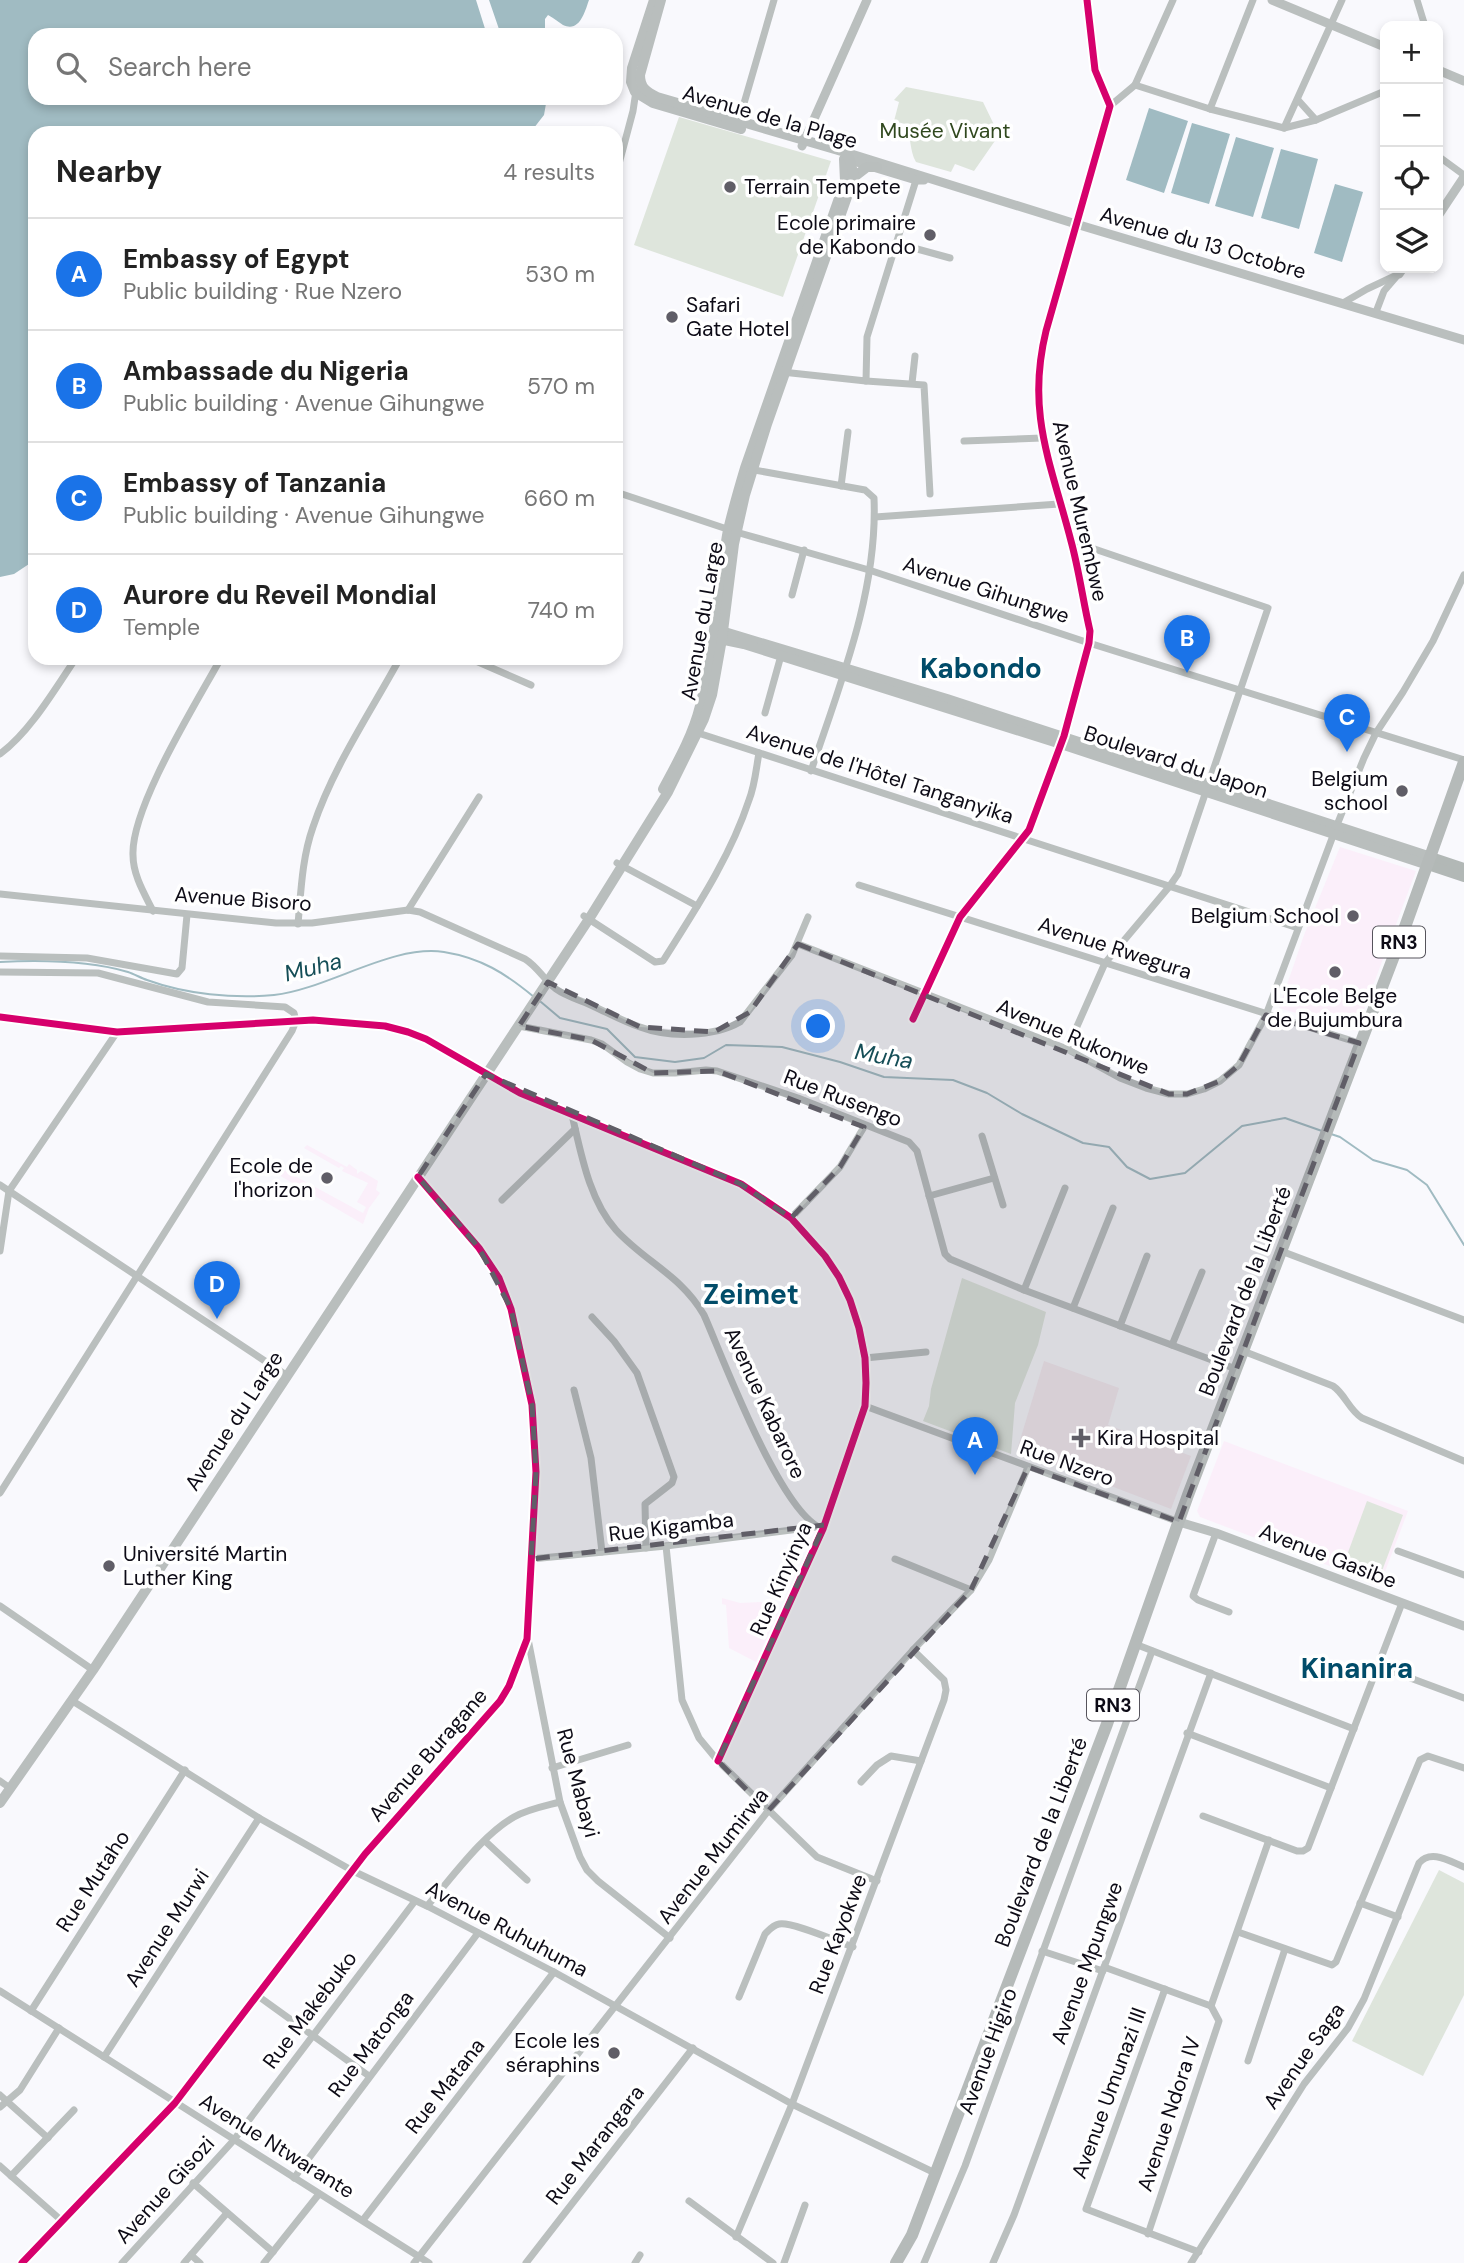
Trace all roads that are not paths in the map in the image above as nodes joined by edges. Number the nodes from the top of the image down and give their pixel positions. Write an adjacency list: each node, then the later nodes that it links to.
1 (654, 0): 17 (main road)
2 (661, 0): 17 (main road)
3 (774, 0): 23 (street)
4 (867, 0): 25 (street)
5 (1087, 0): 20 (street)
6 (1173, 0): 16 (street)
7 (1253, 0): 21 (street)
8 (1272, 0): 12 (street)
9 (1342, 0): 12 (street)
10 (1417, 0): 11 (street)
11 (1423, 21)
12 (1332, 23): 13 (street); 19 (street)
13 (1380, 45)
14 (1443, 72): 15 (street)
15 (1464, 81)
16 (1135, 85): 20 (street); 21 (street)
17 (638, 89): 23 (main road, Avenue de la Plage); 26 (street)
18 (1380, 94): 22 (street)
19 (1298, 100): 22 (street); 24 (street)
20 (1110, 106): 36 (street, Avenue Murembwe)
21 (1210, 108): 24 (street)
22 (1316, 120): 24 (street)
23 (738, 125): 25 (main road, Avenue de la Plage)
24 (1284, 128)
25 (803, 143): 27 (main road, Avenue de la Plage)
26 (623, 149)
27 (845, 155): 29 (street, Avenue de la Plage); 31 (main road); 32 (street, Avenue de la Plage); 34 (main road, Avenue du Large)
28 (1443, 160): 30 (street)
29 (877, 167): 31 (main road); 32 (street, Avenue de la Plage)
30 (1464, 176): 35 (street)
31 (854, 177): 34 (main road, Avenue du Large)
32 (917, 177): 33 (street, Avenue de la Plage); 37 (street)
33 (932, 180): 36 (street, Avenue du 13 Octobre)
34 (840, 209): 45 (main road, Avenue du Large)
35 (1442, 210)
36 (1076, 224): 41 (street, Avenue du 13 Octobre); 49 (street, Avenue Murembwe)
37 (895, 243): 38 (street); 46 (street)
38 (950, 258)
39 (1397, 273): 41 (street)
40 (1399, 273): 42 (street)
41 (1343, 303): 42 (street, Avenue du 13 Octobre)
42 (1377, 312): 43 (street, Avenue du 13 Octobre)
43 (1464, 340)
44 (915, 356): 47 (street)
45 (782, 372): 46 (street); 51 (main road, Avenue du Large)
46 (866, 381): 47 (street)
47 (912, 383): 54 (street)
48 (848, 432): 52 (street)
49 (1042, 438): 50 (street); 55 (street, Avenue Murembwe)
50 (964, 441)
51 (748, 469): 52 (street); 57 (main road, Avenue du Large)
52 (841, 486): 56 (street)
53 (623, 494): 57 (street, Avenue Gihungwe)
54 (930, 494)
55 (1059, 504): 56 (street); 58 (street, Avenue Murembwe)
56 (875, 517): 60 (street)
57 (732, 531): 59 (street, Avenue Gihungwe); 63 (main road, Avenue du Large)
58 (1071, 541): 64 (street, Avenue Murembwe); 72 (street)
59 (804, 550): 60 (street, Avenue Gihungwe); 62 (street)
60 (869, 570): 64 (street, Avenue Gihungwe); 70 (street)
61 (1464, 576): 75 (street, Avenue Rukonwe)
62 (792, 595)
63 (719, 634): 65 (main road, Boulevard du Japon); 74 (main road, Avenue du Large)
64 (1089, 643): 72 (street, Avenue Gihungwe); 76 (street)
65 (782, 652): 70 (main road, Boulevard du Japon); 73 (street)
66 (71, 665): 78 (street)
67 (217, 665): 94 (street)
68 (396, 665): 99 (street)
69 (485, 665): 71 (street)
70 (844, 672): 76 (main road, Boulevard du Japon); 80 (street)
71 (531, 685)
72 (1241, 690): 75 (street, Avenue Gihungwe); 81 (street)
73 (765, 713)
74 (694, 731): 77 (street, Avenue de l'Hôtel Tanganyika); 86 (main road, Avenue du Large)
75 (1376, 733): 79 (street, Avenue Gihungwe); 83 (street, Avenue Rukonwe)
76 (1062, 740): 81 (main road, Boulevard du Japon); 84 (street)
77 (759, 753): 80 (street, Avenue de l'Hôtel Tanganyika); 92 (street)
78 (0, 754)
79 (1464, 761): 85 (highway, Boulevard de la Liberté / RN3)
80 (811, 771): 84 (street, Avenue de l'Hôtel Tanganyika)
81 (1206, 788): 83 (main road, Boulevard du Japon); 90 (street)
82 (479, 797): 93 (street)
83 (1335, 830): 85 (main road, Boulevard du Japon); 100 (street, Avenue Rukonwe)
84 (1024, 839): 90 (street, Avenue de l'Hôtel Tanganyika); 98 (street)
85 (1429, 861): 87 (main road, Boulevard du Japon); 88 (main road, Boulevard du Japon); 114 (highway, Boulevard de la Liberté / RN3)
86 (620, 865): 92 (street); 96 (main road, Avenue du Large)
87 (1464, 868)
88 (1464, 877)
89 (859, 886): 98 (street, Avenue Rwegura)
90 (1170, 887): 100 (street, Avenue de l'Hôtel Tanganyika); 103 (street)
91 (0, 894): 94 (street, Avenue Bisoro)
92 (697, 906): 96 (street)
93 (408, 910): 99 (street, Avenue Bisoro); 105 (street, Avenue Bisoro)
94 (153, 911): 95 (street, Avenue Bisoro)
95 (187, 915): 99 (street, Avenue Bisoro); 102 (street)
96 (586, 917): 105 (main road, Avenue du Large)
97 (808, 917): 101 (street, Avenue Bisoro)
98 (960, 917): 103 (street, Avenue Rwegura); 106 (street)
99 (298, 924)
100 (1298, 928): 108 (street, Avenue Rukonwe)
101 (798, 944): 105 (street, Avenue Bisoro); 106 (street, Avenue Rukonwe)
102 (0, 956)
103 (1105, 963): 108 (street, Avenue Rwegura); 115 (street)
104 (0, 972): 111 (street)
105 (546, 979): 107 (main road, Avenue du Large)
106 (924, 995): 110 (street); 115 (street, Avenue Rukonwe)
107 (529, 1005): 112 (main road, Avenue du Large); 116 (main road, Avenue du Large)
108 (1266, 1014): 114 (street, Avenue Rwegura); 115 (street, Avenue Rukonwe)
109 (0, 1017): 113 (street, Rue Kinyinya)
110 (913, 1019)
111 (296, 1021): 113 (street, Rue Kinyinya); 117 (street, Rue Kinyinya); 136 (street)
112 (519, 1026): 116 (main road, Avenue du Large); 119 (street, Rue Rusengo)
113 (117, 1032): 126 (street)
114 (1359, 1043): 133 (highway, Boulevard de la Liberté / RN3)
115 (1067, 1049)
116 (496, 1057): 117 (main road, Avenue du Large)
117 (486, 1074): 118 (street, Rue Kinyinya); 122 (main road, Avenue du Large)
118 (572, 1115): 120 (street, Avenue Kabarore); 131 (street, Rue Kinyinya)
119 (864, 1127): 127 (street, Rue Rusengo); 131 (street)
120 (575, 1129): 128 (street); 154 (street, Avenue Kabarore)
121 (982, 1136): 123 (street)
122 (418, 1177): 147 (main road, Avenue du Large); 160 (street, Avenue Buragane)
123 (994, 1178): 127 (street); 129 (street)
124 (0, 1185): 126 (street)
125 (1065, 1188): 137 (street)
126 (9, 1191): 132 (street); 136 (street)
127 (929, 1196): 137 (street, Rue Rusengo)
128 (502, 1200)
129 (1003, 1205)
130 (1113, 1208): 138 (street)
131 (791, 1218): 145 (street, Rue Kinyinya)
132 (0, 1251)
133 (1281, 1251): 140 (street); 143 (highway, Boulevard de la Liberté / RN3)
134 (1147, 1256): 141 (street)
135 (1202, 1272): 142 (street)
136 (137, 1276): 147 (street); 152 (street)
137 (1024, 1290): 138 (street, Rue Rusengo)
138 (1073, 1308): 141 (street, Rue Rusengo)
139 (592, 1317): 157 (street)
140 (1464, 1320)
141 (1120, 1326): 142 (street, Rue Rusengo)
142 (1172, 1345): 146 (street, Rue Rusengo)
143 (1243, 1351): 146 (highway, Boulevard de la Liberté / RN3); 150 (street)
144 (926, 1352): 145 (street)
145 (865, 1358): 149 (street, Rue Kinyinya)
146 (1236, 1369): 153 (highway, Boulevard de la Liberté / RN3)
147 (286, 1376): 173 (main road, Avenue du Large)
148 (574, 1390): 159 (street)
149 (865, 1406): 151 (street, Rue Nzero); 154 (street, Rue Kinyinya)
150 (1464, 1461)
151 (1028, 1467): 153 (street, Rue Nzero); 163 (street, Avenue Mumirwa)
152 (0, 1493)
153 (1179, 1521): 155 (street, Avenue Gasibe); 169 (highway, Boulevard de la Liberté / RN3)
154 (819, 1528): 156 (street, Rue Kigamba); 180 (street, Rue Kinyinya)
155 (1216, 1533): 164 (street, Avenue Gasibe); 166 (street)
156 (666, 1546): 157 (street, Rue Kigamba); 180 (street)
157 (646, 1548): 159 (street, Rue Kigamba)
158 (1398, 1551): 162 (street)
159 (602, 1552): 160 (street, Rue Kigamba)
160 (531, 1559): 168 (street, Avenue Buragane)
161 (895, 1559): 163 (street)
162 (1464, 1576)
163 (971, 1590): 170 (street, Avenue Mumirwa)
164 (1402, 1603): 167 (street, Avenue Gasibe); 172 (street)
165 (0, 1606): 173 (street)
166 (1229, 1612)
167 (1464, 1626)
168 (527, 1639): 182 (street, Rue Mabayi); 197 (street, Avenue Buragane)
169 (1135, 1644): 171 (street); 233 (highway, Boulevard de la Liberté / RN3)
170 (913, 1650): 181 (street, Rue Kayokwe); 191 (street, Avenue Mumirwa)
171 (1152, 1651): 174 (street); 209 (street, Avenue Higiro)
172 (1378, 1666): 175 (street); 177 (street)
173 (93, 1670): 176 (main road, Avenue du Large)
174 (1210, 1673): 177 (street); 178 (street, Avenue Mpungwe)
175 (1464, 1698)
176 (71, 1700): 184 (street, Avenue Ruhuhuma); 187 (main road, Avenue du Large)
177 (1354, 1729): 188 (street)
178 (1187, 1733): 188 (street); 210 (street, Avenue Mpungwe)
179 (628, 1745): 182 (street)
180 (718, 1761): 191 (street)
181 (921, 1761): 186 (street); 199 (street, Rue Kayokwe)
182 (552, 1768): 189 (street, Rue Mabayi)
183 (1464, 1768): 201 (street)
184 (185, 1770): 193 (street, Avenue Ruhuhuma); 218 (street, Rue Mutaho)
185 (0, 1781): 187 (street)
186 (861, 1782)
187 (10, 1788): 190 (main road, Avenue du Large)
188 (1331, 1788): 194 (street)
189 (560, 1802): 195 (street); 206 (street, Rue Mabayi)
190 (0, 1803)
191 (768, 1811): 199 (street); 206 (street, Avenue Mumirwa)
192 (1203, 1816): 194 (street)
193 (259, 1818): 197 (street, Avenue Ruhuhuma); 222 (street, Avenue Murwi)
194 (1269, 1840): 204 (street)
195 (485, 1841): 198 (street); 202 (street)
196 (1464, 1867): 203 (street, Avenue Saga)
197 (353, 1871): 200 (street, Avenue Ruhuhuma); 214 (street, Avenue Buragane)
198 (527, 1880)
199 (877, 1881): 207 (street, Rue Kayokwe)
200 (415, 1901): 202 (street, Avenue Ruhuhuma); 220 (street, Rue Makebuko)
201 (1360, 1903): 203 (street); 208 (street)
202 (427, 1906): 205 (street, Avenue Ruhuhuma)
203 (1398, 1917): 246 (street, Avenue Saga)
204 (1238, 1932): 208 (street); 216 (street)
205 (478, 1933): 211 (street, Avenue Ruhuhuma); 224 (street, Rue Matonga)
206 (670, 1938): 217 (street, Avenue Mumirwa)
207 (852, 1947): 215 (street); 227 (street, Rue Kayokwe)
208 (1284, 1949): 223 (street)
209 (1042, 1951): 210 (street); 261 (street, Avenue Higiro)
210 (1104, 1969): 212 (street); 262 (street, Avenue Mpungwe)
211 (554, 1972): 217 (street, Avenue Ruhuhuma); 241 (street, Rue Matana)
212 (1165, 1989): 216 (street); 243 (street, Avenue Umunazi III)
213 (0, 1991): 218 (street, Avenue Ntwarante)
214 (258, 1996): 220 (street); 226 (street, Avenue Buragane)
215 (739, 1997)
216 (1211, 2006): 243 (street, Avenue Ndora IV)
217 (616, 2007): 221 (street, Avenue Ruhuhuma); 249 (street, Avenue Mumirwa)
218 (31, 2011): 219 (street, Avenue Ntwarante)
219 (59, 2028): 222 (street, Avenue Ntwarante); 225 (street)
220 (313, 2036): 224 (street); 231 (street, Rue Makebuko)
221 (693, 2048): 227 (street, Avenue Ruhuhuma); 256 (street, Rue Marangara)
222 (104, 2057): 226 (street, Avenue Ntwarante)
223 (1248, 2061)
224 (369, 2076): 235 (street, Rue Matonga)
225 (3, 2098): 228 (street); 230 (street)
226 (176, 2103): 231 (street, Avenue Ntwarante); 242 (street, Avenue Buragane)
227 (792, 2104): 233 (street, Avenue Ruhuhuma); 244 (street, Rue Kayokwe)
228 (0, 2107)
229 (75, 2110): 230 (street)
230 (48, 2138): 234 (street)
231 (233, 2141): 235 (street, Avenue Ntwarante); 236 (street, Avenue Gisozi)
232 (0, 2166): 234 (street)
233 (935, 2173): 260 (highway, Boulevard de la Liberté / RN3)
234 (11, 2176): 242 (street)
235 (294, 2178): 237 (street, Avenue Ntwarante)
236 (194, 2183): 240 (street); 251 (street, Avenue Gisozi)
237 (319, 2194): 241 (street, Avenue Ntwarante); 245 (street)
238 (689, 2201): 244 (street)
239 (805, 2205): 259 (street)
240 (227, 2213): 245 (street); 247 (street)
241 (363, 2220): 249 (street, Avenue Ntwarante)
242 (62, 2221): 250 (street, Avenue Buragane)
243 (1148, 2234): 246 (street)
244 (736, 2237): 258 (street)
245 (273, 2252): 254 (street)
246 (1199, 2252): 263 (street, Avenue Saga)
247 (191, 2255): 252 (street); 253 (street)
248 (640, 2255): 257 (street)
249 (416, 2260): 255 (street, Avenue Ntwarante)
250 (22, 2263)
251 (122, 2263)
252 (184, 2263)
253 (201, 2263)
254 (264, 2263)
255 (429, 2263)
256 (526, 2263)
257 (635, 2263)
258 (774, 2263)
259 (783, 2263)
260 (896, 2263)
261 (924, 2263)
262 (993, 2263)
263 (1191, 2263)

